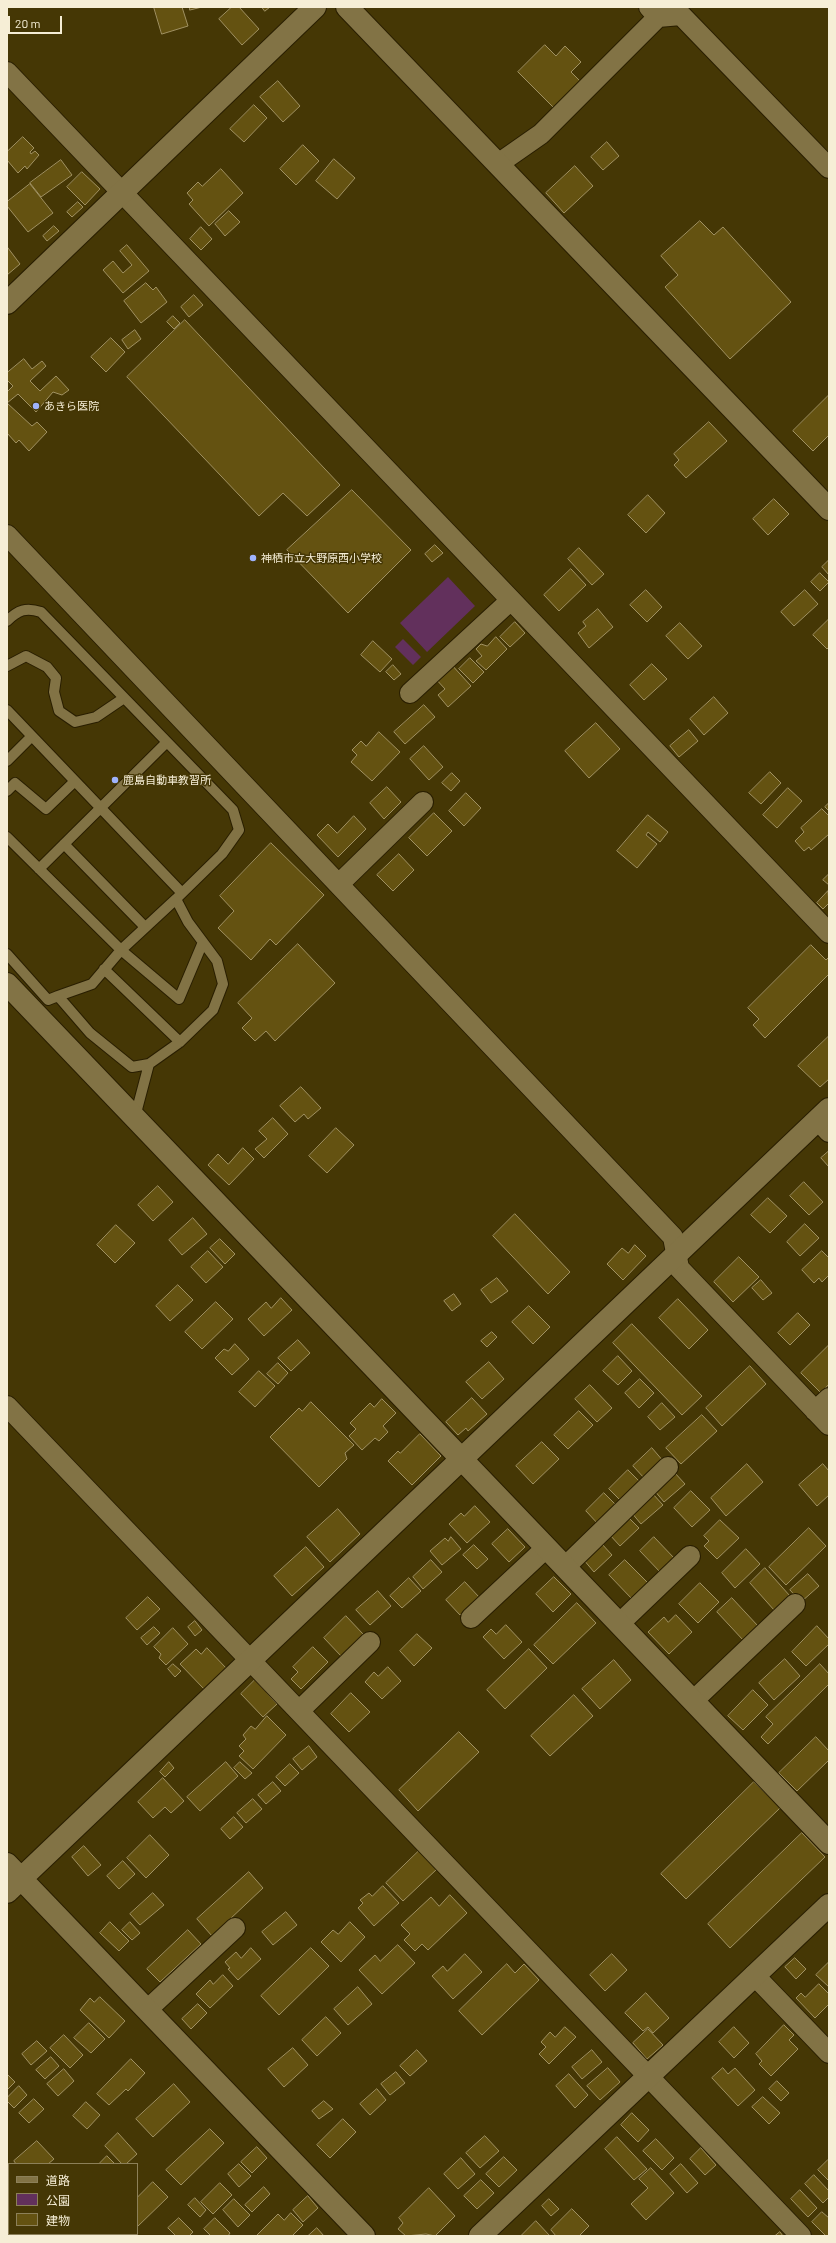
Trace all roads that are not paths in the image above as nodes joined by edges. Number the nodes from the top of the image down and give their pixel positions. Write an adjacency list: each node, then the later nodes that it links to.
1 (315, 7): 7 (street)
2 (347, 7): 5 (street)
3 (654, 12): 5 (street); 6 (street)
4 (7, 72): 7 (street)
5 (498, 164): 9 (street)
6 (829, 168)
7 (123, 193): 8 (street); 11 (street)
8 (7, 303)
9 (829, 509)
10 (7, 535): 27 (street)
11 (511, 600): 14 (street); 30 (street)
12 (7, 621): 15 (lane)
13 (7, 666): 15 (lane)
14 (410, 694)
15 (124, 698): 18 (lane)
16 (7, 710): 17 (lane)
17 (32, 736): 19 (lane); 20 (lane)
18 (167, 742): 23 (lane); 28 (lane)
19 (7, 761)
20 (75, 781): 21 (lane); 23 (lane)
21 (7, 791)
22 (423, 802): 27 (street)
23 (101, 808): 25 (lane); 28 (lane)
24 (7, 837): 26 (lane)
25 (64, 844): 26 (lane); 29 (lane)
26 (39, 869): 32 (lane)
27 (338, 884): 41 (street)
28 (179, 896): 29 (lane); 31 (lane)
29 (146, 927): 32 (lane)
30 (829, 932)
31 (203, 942): 32 (lane); 37 (lane)
32 (121, 950): 34 (lane)
33 (7, 954): 36 (lane)
34 (104, 969): 36 (lane); 37 (lane)
35 (7, 984): 39 (street)
36 (58, 996): 38 (lane)
37 (180, 1042): 38 (lane)
38 (149, 1064): 39 (lane)
39 (135, 1117): 45 (street)
40 (825, 1120): 41 (street)
41 (676, 1255): 42 (street); 45 (street)
42 (822, 1405): 44 (street)
43 (7, 1406): 54 (street)
44 (829, 1426)
45 (461, 1459): 47 (street); 54 (street)
46 (668, 1467): 49 (street)
47 (546, 1548): 49 (street); 51 (street)
48 (690, 1556): 52 (street)
49 (565, 1567): 52 (street)
50 (795, 1604): 55 (street)
51 (471, 1618)
52 (619, 1624): 55 (street)
53 (370, 1642): 56 (street)
54 (251, 1661): 56 (street); 58 (street)
55 (693, 1701): 57 (street)
56 (299, 1711): 64 (street)
57 (829, 1843)
58 (12, 1878): 62 (street)
59 (829, 1905): 61 (street)
60 (235, 1928): 62 (street)
61 (754, 1975): 63 (street); 64 (street)
62 (147, 2010): 65 (street)
63 (829, 2054)
64 (649, 2077): 66 (street); 67 (street)
65 (364, 2236)
66 (480, 2236)
67 (801, 2236)

